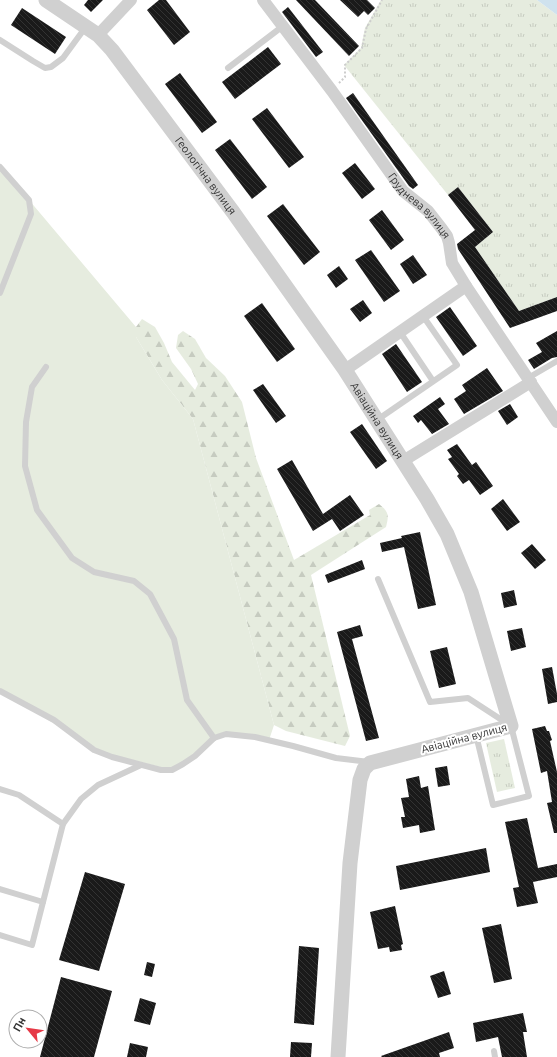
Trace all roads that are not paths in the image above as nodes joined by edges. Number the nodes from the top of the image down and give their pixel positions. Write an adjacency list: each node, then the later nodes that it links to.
1 (46, 0): 5 (street, Геологічна вулиця)
2 (131, 0): 5 (street)
3 (262, 0): 4 (street, Груднева вулиця)
4 (283, 26): 7 (lane); 9 (street, Груднева вулиця)
5 (92, 31): 6 (lane); 15 (street, Геологічна вулиця)
6 (0, 40)
7 (228, 68)
8 (0, 167): 10 (lane)
9 (466, 286): 11 (street); 16 (street, Груднева вулиця)
10 (0, 293)
11 (423, 316): 12 (street); 17 (lane)
12 (400, 332): 15 (street); 17 (lane)
13 (557, 361): 16 (lane)
14 (46, 367): 25 (lane)
15 (345, 370): 18 (street, Авіаційна вулиця)
16 (530, 380): 19 (street, Груднева вулиця); 20 (street)
17 (433, 381): 18 (lane)
18 (377, 420): 20 (street, Авіаційна вулиця)
19 (557, 422)
20 (403, 461): 23 (street, Авіаційна вулиця)
21 (378, 579): 23 (lane)
22 (0, 691): 27 (lane)
23 (511, 726): 24 (street, Авіаційна вулиця); 24 (lane)
24 (476, 735): 26 (street, Авіаційна вулиця)
25 (214, 738): 26 (lane); 27 (lane)
26 (370, 762): 33 (street)
27 (140, 765): 29 (lane)
28 (0, 789): 29 (lane)
29 (64, 824): 31 (lane)
30 (0, 889): 31 (lane)
31 (43, 902): 32 (lane)
32 (0, 935)
33 (338, 1057)

